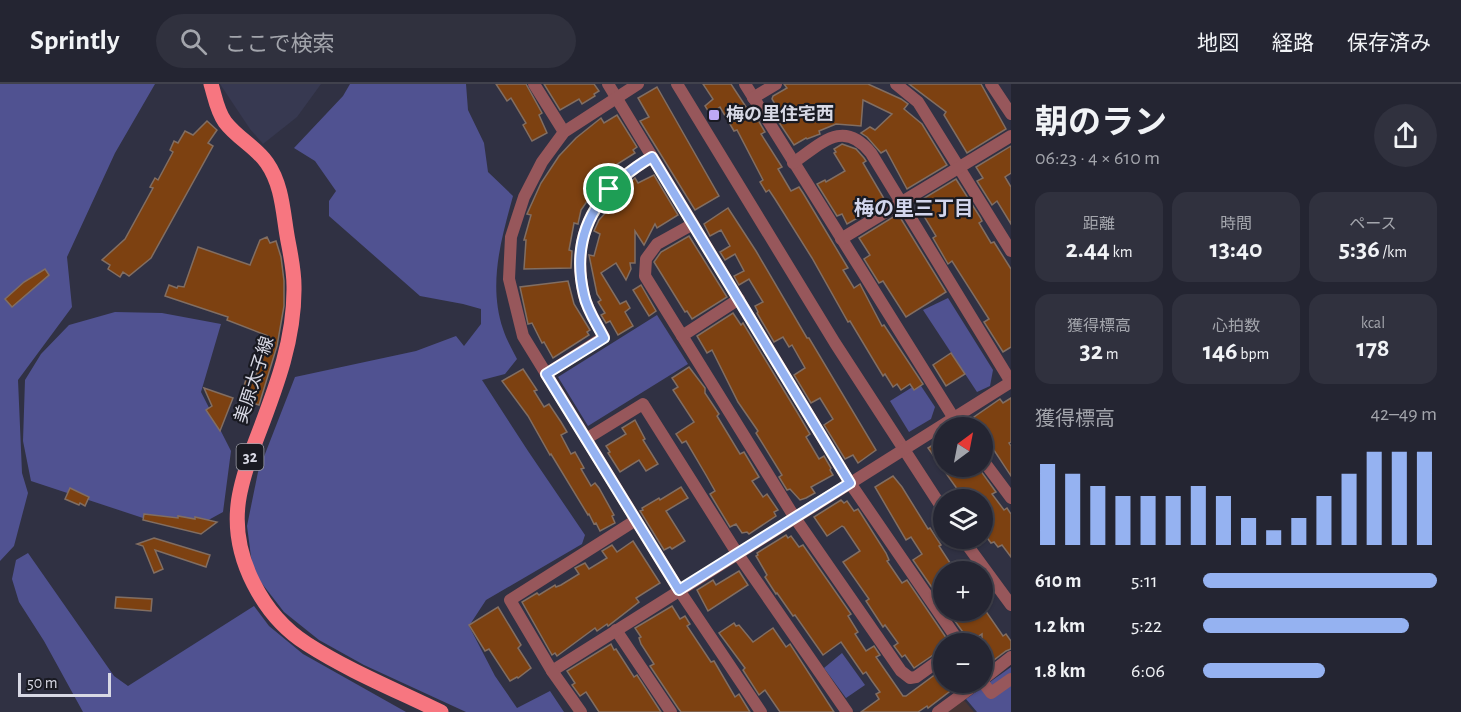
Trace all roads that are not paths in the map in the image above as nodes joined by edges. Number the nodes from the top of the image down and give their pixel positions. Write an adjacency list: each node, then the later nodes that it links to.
1 (211, 84): 50 (main road, 美原太子線 / 32)
2 (534, 84): 13 (street)
3 (608, 84): 10 (street)
4 (638, 84): 10 (street)
5 (677, 84): 30 (street)
6 (745, 84): 11 (street)
7 (776, 84): 11 (street)
8 (896, 84): 17 (street)
9 (991, 84): 12 (street)
10 (616, 98): 13 (street); 15 (street)
11 (753, 98): 16 (street)
12 (1011, 114)
13 (564, 132): 24 (street)
14 (1011, 136): 17 (street)
15 (652, 157): 19 (street); 24 (street)
16 (793, 163): 18 (street); 20 (street)
17 (960, 166): 18 (street); 21 (street)
18 (901, 203): 20 (street); 25 (street)
19 (693, 224): 22 (street); 23 (street)
20 (841, 239): 26 (street)
21 (1011, 251)
22 (739, 300): 23 (street); 32 (street)
23 (682, 336): 35 (street)
24 (546, 374): 29 (street)
25 (1011, 382): 27 (street)
26 (953, 417)
27 (965, 417)
28 (933, 435): 30 (street)
29 (586, 439): 36 (street); 38 (street)
30 (902, 450): 32 (street); 33 (street)
31 (993, 474): 34 (street)
32 (850, 483): 35 (street); 42 (street)
33 (933, 495)
34 (1011, 498)
35 (795, 518): 38 (street); 44 (street)
36 (636, 520): 39 (street); 45 (street)
37 (970, 549): 40 (street)
38 (737, 553): 39 (street); 54 (street)
39 (679, 590): 41 (street); 53 (street)
40 (1011, 605)
41 (616, 630): 45 (street); 52 (street)
42 (953, 633)
43 (1011, 657): 46 (street)
44 (933, 664)
45 (552, 671): 51 (street)
46 (993, 671)
47 (1011, 679): 48 (street)
48 (993, 692)
49 (965, 693): 55 (street)
50 (441, 712)
51 (581, 712)
52 (671, 712)
53 (761, 712)
54 (847, 712)
55 (939, 712)

